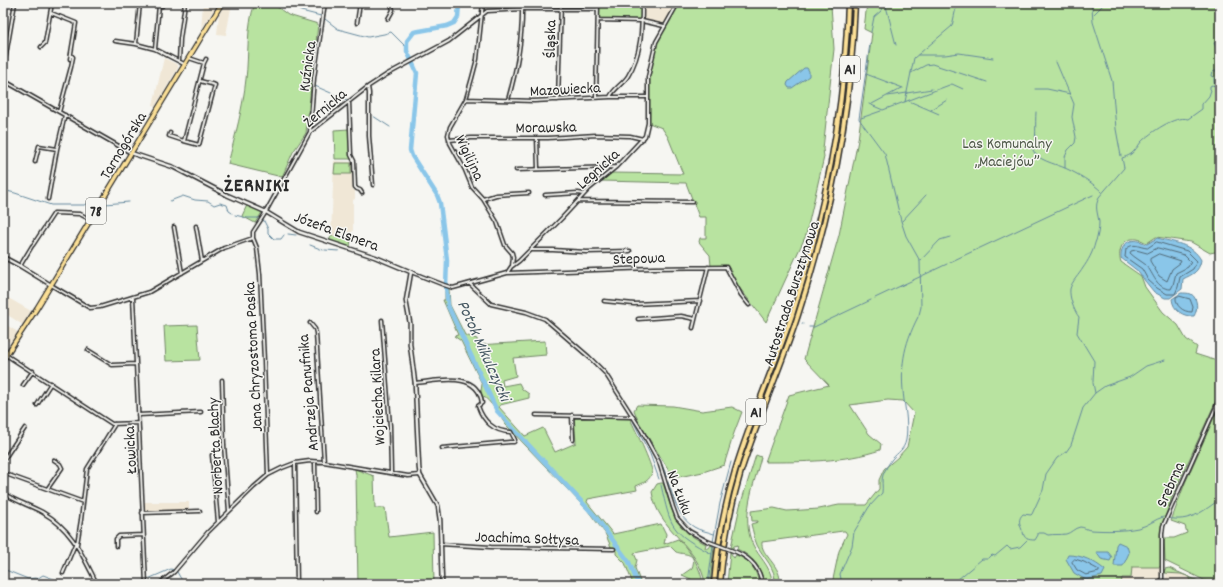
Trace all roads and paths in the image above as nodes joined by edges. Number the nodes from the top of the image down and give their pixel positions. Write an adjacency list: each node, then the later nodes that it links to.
1 (15, 3): 39 (street)
2 (52, 3): 21 (street)
3 (140, 3): 29 (street)
4 (148, 3): 31 (street)
5 (185, 3): 36 (street)
6 (222, 3): 33 (main road, Tarnogórska / 78)
7 (325, 3): 52 (street, Kuźnicka)
8 (360, 3): 26 (street)
9 (391, 3): 23 (street)
10 (483, 3): 22 (street, Wigilijna)
11 (522, 3): 18 (street)
12 (561, 3): 19 (street, Śląska)
13 (598, 3): 20 (street)
14 (642, 3): 25 (street, Mazowiecka)
15 (678, 3): 27 (street, Legnicka)
16 (848, 3): 150 (highway, Autostrada Bursztynowa / A1)
17 (855, 3): 151 (highway, Autostrada Bursztynowa / A1)
18 (522, 9): 19 (street, Żernicka); 22 (street, Żernicka); 47 (street)
19 (560, 9): 20 (street, Żernicka); 48 (street, Śląska)
20 (598, 9): 24 (street)
21 (51, 13): 30 (street); 32 (street)
22 (480, 17): 42 (street, Żernicka); 46 (street, Wigilijna)
23 (388, 19)
24 (598, 20): 25 (street); 43 (street)
25 (642, 21): 27 (street); 44 (street, Mazowiecka)
26 (357, 23)
27 (665, 26): 45 (street, Legnicka)
28 (115, 40): 29 (street)
29 (136, 44): 31 (street)
30 (41, 47)
31 (155, 49): 36 (street)
32 (71, 55): 34 (street); 50 (street)
33 (189, 58): 37 (street); 38 (main road, Tarnogórska / 78)
34 (70, 59)
35 (206, 59): 37 (street)
36 (179, 62): 38 (street)
37 (204, 63): 41 (street)
38 (185, 65): 59 (main road, Tarnogórska / 78)
39 (3, 72)
40 (3, 80): 50 (street)
41 (200, 81): 57 (street); 57 (street)
42 (367, 87): 49 (street, Żernicka); 64 (street, Żernicka)
43 (596, 97): 44 (street, Mazowiecka); 48 (street, Mazowiecka)
44 (610, 97): 45 (street)
45 (648, 97): 55 (street, Legnicka)
46 (466, 99): 47 (street, Mazowiecka); 56 (street, Wigilijna)
47 (508, 100): 48 (street, Mazowiecka)
48 (558, 100)
49 (349, 101): 52 (street, Żernicka); 65 (street)
50 (59, 112): 51 (street)
51 (65, 115): 58 (street); 59 (street)
52 (310, 132): 73 (street, Żernicka)
53 (170, 133): 57 (street)
54 (537, 138): 55 (street, Morawska); 56 (street, Morawska); 62 (street)
55 (643, 139): 61 (street, Legnicka)
56 (449, 140): 70 (street, Wigilijna)
57 (184, 141)
58 (56, 150): 60 (street); 69 (street)
59 (131, 153): 73 (street, Józefa Elsnera); 74 (main road, Tarnogórska / 78)
60 (35, 162)
61 (616, 167): 62 (street); 67 (street, Legnicka)
62 (538, 169): 63 (street)
63 (516, 170)
64 (372, 186)
65 (362, 193)
66 (530, 193): 70 (street)
67 (584, 194): 68 (street); 71 (street, Legnicka)
68 (545, 195)
69 (48, 199)
70 (484, 199): 83 (street, Wigilijna)
71 (578, 201): 72 (street); 78 (street, Legnicka)
72 (693, 202)
73 (266, 212): 77 (street, Żernicka); 85 (street, Józefa Elsnera)
74 (91, 220): 82 (street); 89 (main road, Tarnogórska / 78)
75 (196, 226): 81 (street)
76 (174, 227): 86 (street)
77 (253, 238): 81 (street); 128 (street, Jana Chryzostoma Paska)
78 (530, 250): 79 (street); 83 (street, Legnicka)
79 (630, 251)
80 (3, 257): 82 (street)
81 (202, 261): 86 (street)
82 (20, 266): 89 (street)
83 (512, 267): 87 (street, Legnicka)
84 (708, 267): 87 (street, Stepowa); 92 (street); 93 (street, Stepowa)
85 (411, 272): 88 (street, Józefa Elsnera); 106 (street)
86 (182, 273): 90 (street)
87 (507, 273): 88 (street)
88 (470, 284): 114 (street, Na Łuku)
89 (51, 285): 90 (street); 100 (main road, Tarnogórska / 78)
90 (133, 297): 102 (street, Łowicka)
91 (604, 301): 92 (street)
92 (700, 301): 95 (street)
93 (749, 305)
94 (638, 319): 95 (street)
95 (695, 319): 98 (street)
96 (382, 320): 126 (street, Wojciecha Kilara)
97 (310, 324): 124 (street, Andrzeja Panufnika)
98 (693, 328)
99 (88, 350): 102 (street)
100 (5, 354): 101 (main road, Tarnogórska / 78); 103 (street)
101 (3, 360)
102 (136, 364): 111 (street, Łowicka)
103 (33, 371): 105 (street); 107 (street)
104 (222, 380): 135 (street, Norberta Blachy)
105 (51, 383): 109 (street); 116 (street)
106 (415, 383): 119 (street); 129 (street)
107 (23, 385)
108 (1220, 399): 153 (street, Srebrna)
109 (37, 405)
110 (201, 412): 111 (street)
111 (138, 415): 115 (street, Łowicka)
112 (536, 415): 113 (street)
113 (572, 415): 114 (street); 118 (street)
114 (633, 417): 152 (street, Na Łuku, bridge)
115 (138, 423): 116 (street); 137 (street, Łowicka)
116 (115, 424): 133 (street)
117 (25, 428): 122 (street)
118 (573, 440)
119 (442, 448)
120 (212, 455): 138 (street)
121 (54, 460): 130 (street)
122 (3, 461)
123 (315, 462): 124 (street); 125 (street); 136 (street)
124 (324, 462): 126 (street)
125 (295, 463): 128 (street); 148 (street)
126 (391, 473): 129 (street)
127 (3, 474): 130 (street)
128 (268, 475): 135 (street)
129 (420, 475): 141 (street)
130 (48, 489): 133 (street)
131 (4, 494): 132 (street); 140 (street)
132 (3, 500)
133 (83, 502): 140 (street)
134 (200, 511): 137 (street)
135 (229, 511): 138 (street)
136 (316, 512)
137 (142, 513): 139 (street, Łowicka)
138 (218, 522): 147 (street)
139 (144, 535): 142 (street); 146 (street, Łowicka)
140 (76, 543): 144 (street); 145 (street)
141 (440, 544): 143 (street, Joachima Sołtysa); 149 (street)
142 (116, 546)
143 (614, 549)
144 (63, 573)
145 (97, 584)
146 (146, 584)
147 (159, 584)
148 (297, 584)
149 (442, 584)
150 (714, 584)
151 (720, 584)
152 (762, 584)
153 (1162, 584)

